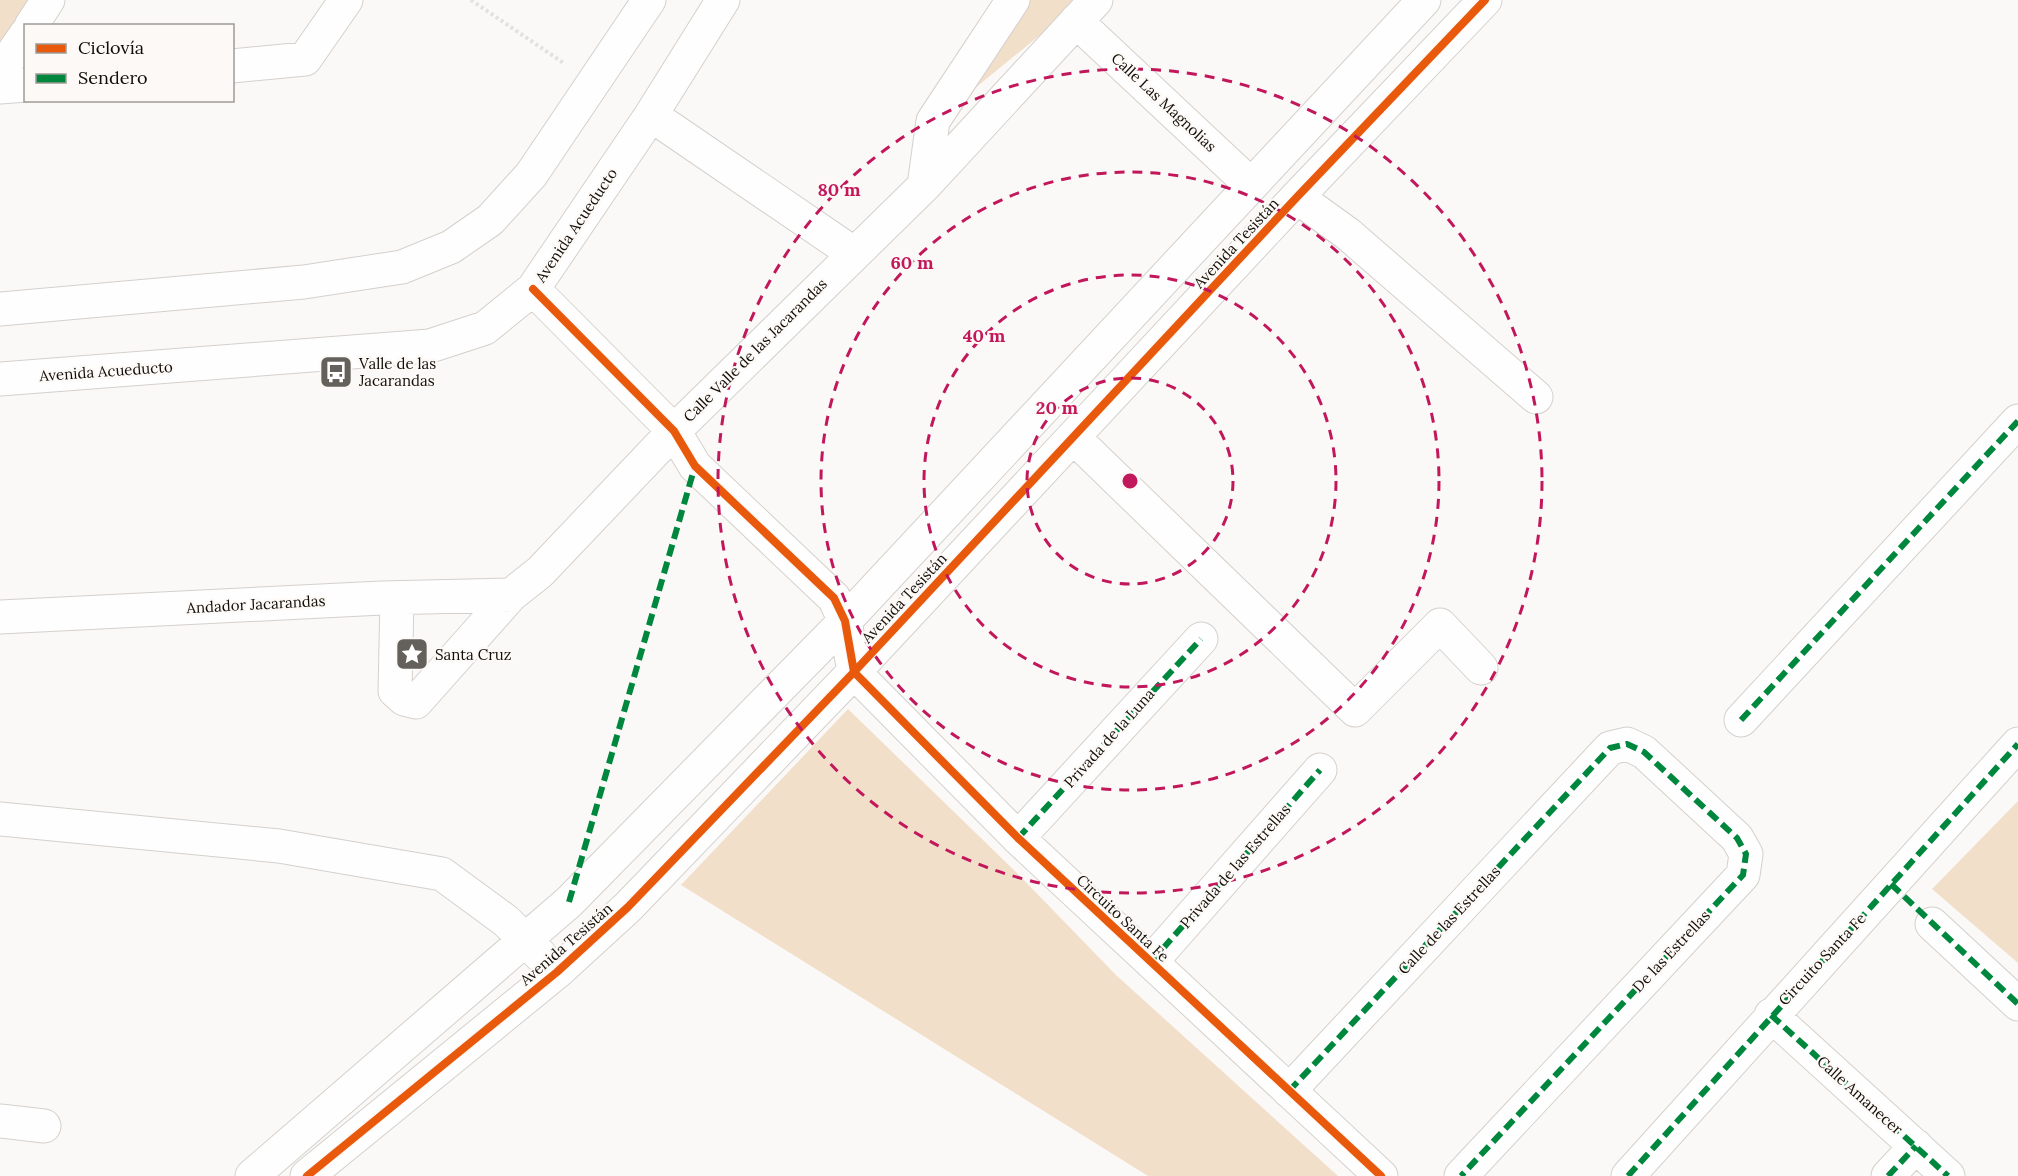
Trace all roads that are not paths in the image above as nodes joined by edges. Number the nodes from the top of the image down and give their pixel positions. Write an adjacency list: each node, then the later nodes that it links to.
1 (48, 0): 9 (street)
2 (346, 0): 11 (street)
3 (649, 0): 21 (street)
4 (723, 0): 15 (street, Avenida Acueducto)
5 (1013, 0): 17 (street)
6 (1424, 0): 16 (street, Avenida Tesistán)
7 (1485, 0): 18 (street, Avenida Tesistán)
8 (1086, 10): 16 (street, Calle Las Magnolias); 17 (street, Calle Valle de las Jacarandas)
9 (32, 24)
10 (24, 37): 12 (street)
11 (234, 66)
12 (0, 72)
13 (24, 85): 14 (street)
14 (0, 87)
15 (651, 115): 19 (street); 20 (street, Avenida Acueducto)
16 (1250, 184): 30 (street, Avenida Tesistán)
17 (924, 186): 19 (street, Calle Valle de las Jacarandas)
18 (1297, 196): 23 (street); 26 (street, Avenida Tesistán)
19 (853, 253): 25 (street, Calle Valle de las Jacarandas)
20 (533, 289): 22 (street, Avenida Acueducto); 25 (street)
21 (0, 309)
22 (0, 379)
23 (1536, 397)
24 (2015, 430): 34 (street)
25 (674, 431): 27 (street, Calle Valle de las Jacarandas); 30 (street)
26 (1073, 436): 32 (street); 33 (street, Avenida Tesistán)
27 (511, 595): 28 (street, Andador Jacarandas); 28 (street, Calle Valle de las Jacarandas)
28 (397, 598): 29 (street, Andador Jacarandas)
29 (0, 617)
30 (845, 621): 33 (street); 41 (street, Avenida Tesistán)
31 (1201, 639): 39 (street, Privada de la Luna)
32 (1481, 668)
33 (854, 672): 39 (street, Circuito Santa Fe); 43 (street, Avenida Tesistán)
34 (1742, 720)
35 (2018, 744): 45 (street, Circuito Santa Fe)
36 (1610, 748): 46 (street, Calle de las Estrellas); 53 (street, De las Estrellas)
37 (1320, 770): 42 (street, Privada de las Estrellas)
38 (0, 819): 41 (street)
39 (1018, 838): 42 (street, Circuito Santa Fe)
40 (1932, 924): 44 (street)
41 (527, 941): 43 (street); 50 (street, Avenida Tesistán)
42 (1151, 962): 46 (street, Circuito Santa Fe)
43 (557, 972): 51 (street, Avenida Tesistán)
44 (2018, 1004)
45 (1771, 1015): 49 (street, Calle Amanecer); 54 (street, Circuito Santa Fe)
46 (1289, 1091): 52 (street, Circuito Santa Fe)
47 (0, 1121): 48 (street)
48 (44, 1126)
49 (1916, 1146): 55 (street); 56 (street, Calle Amanecer)
50 (252, 1176)
51 (307, 1176)
52 (1381, 1176)
53 (1461, 1176)
54 (1628, 1176)
55 (1888, 1176)
56 (1948, 1176)

